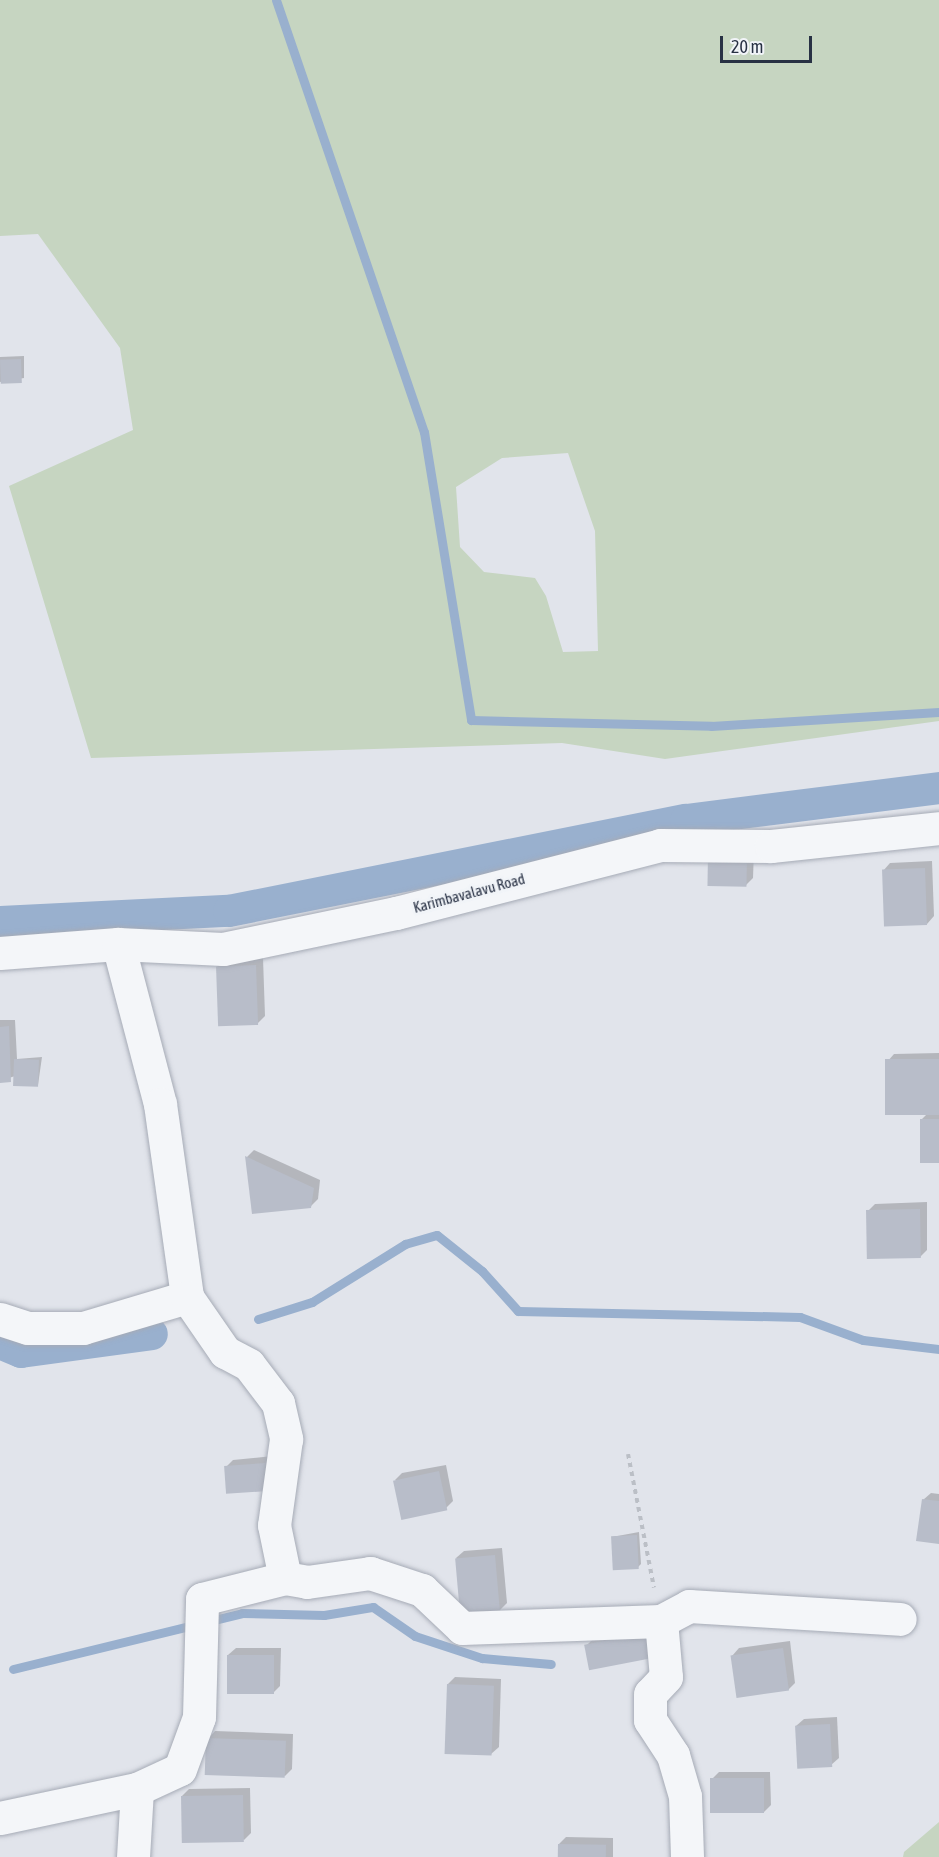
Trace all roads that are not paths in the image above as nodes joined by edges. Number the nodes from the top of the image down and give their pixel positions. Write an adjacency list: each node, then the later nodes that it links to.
1 (939, 828): 2 (street, Karimbavalavu Road)
2 (118, 944): 3 (street, Karimbavalavu Road); 4 (street)
3 (0, 954)
4 (187, 1297): 5 (street); 6 (street)
5 (0, 1319)
6 (285, 1578): 8 (street); 9 (street)
7 (900, 1619): 8 (street)
8 (661, 1621): 12 (street)
9 (137, 1789): 10 (street); 11 (street)
10 (0, 1818)
11 (133, 1857)
12 (687, 1857)

